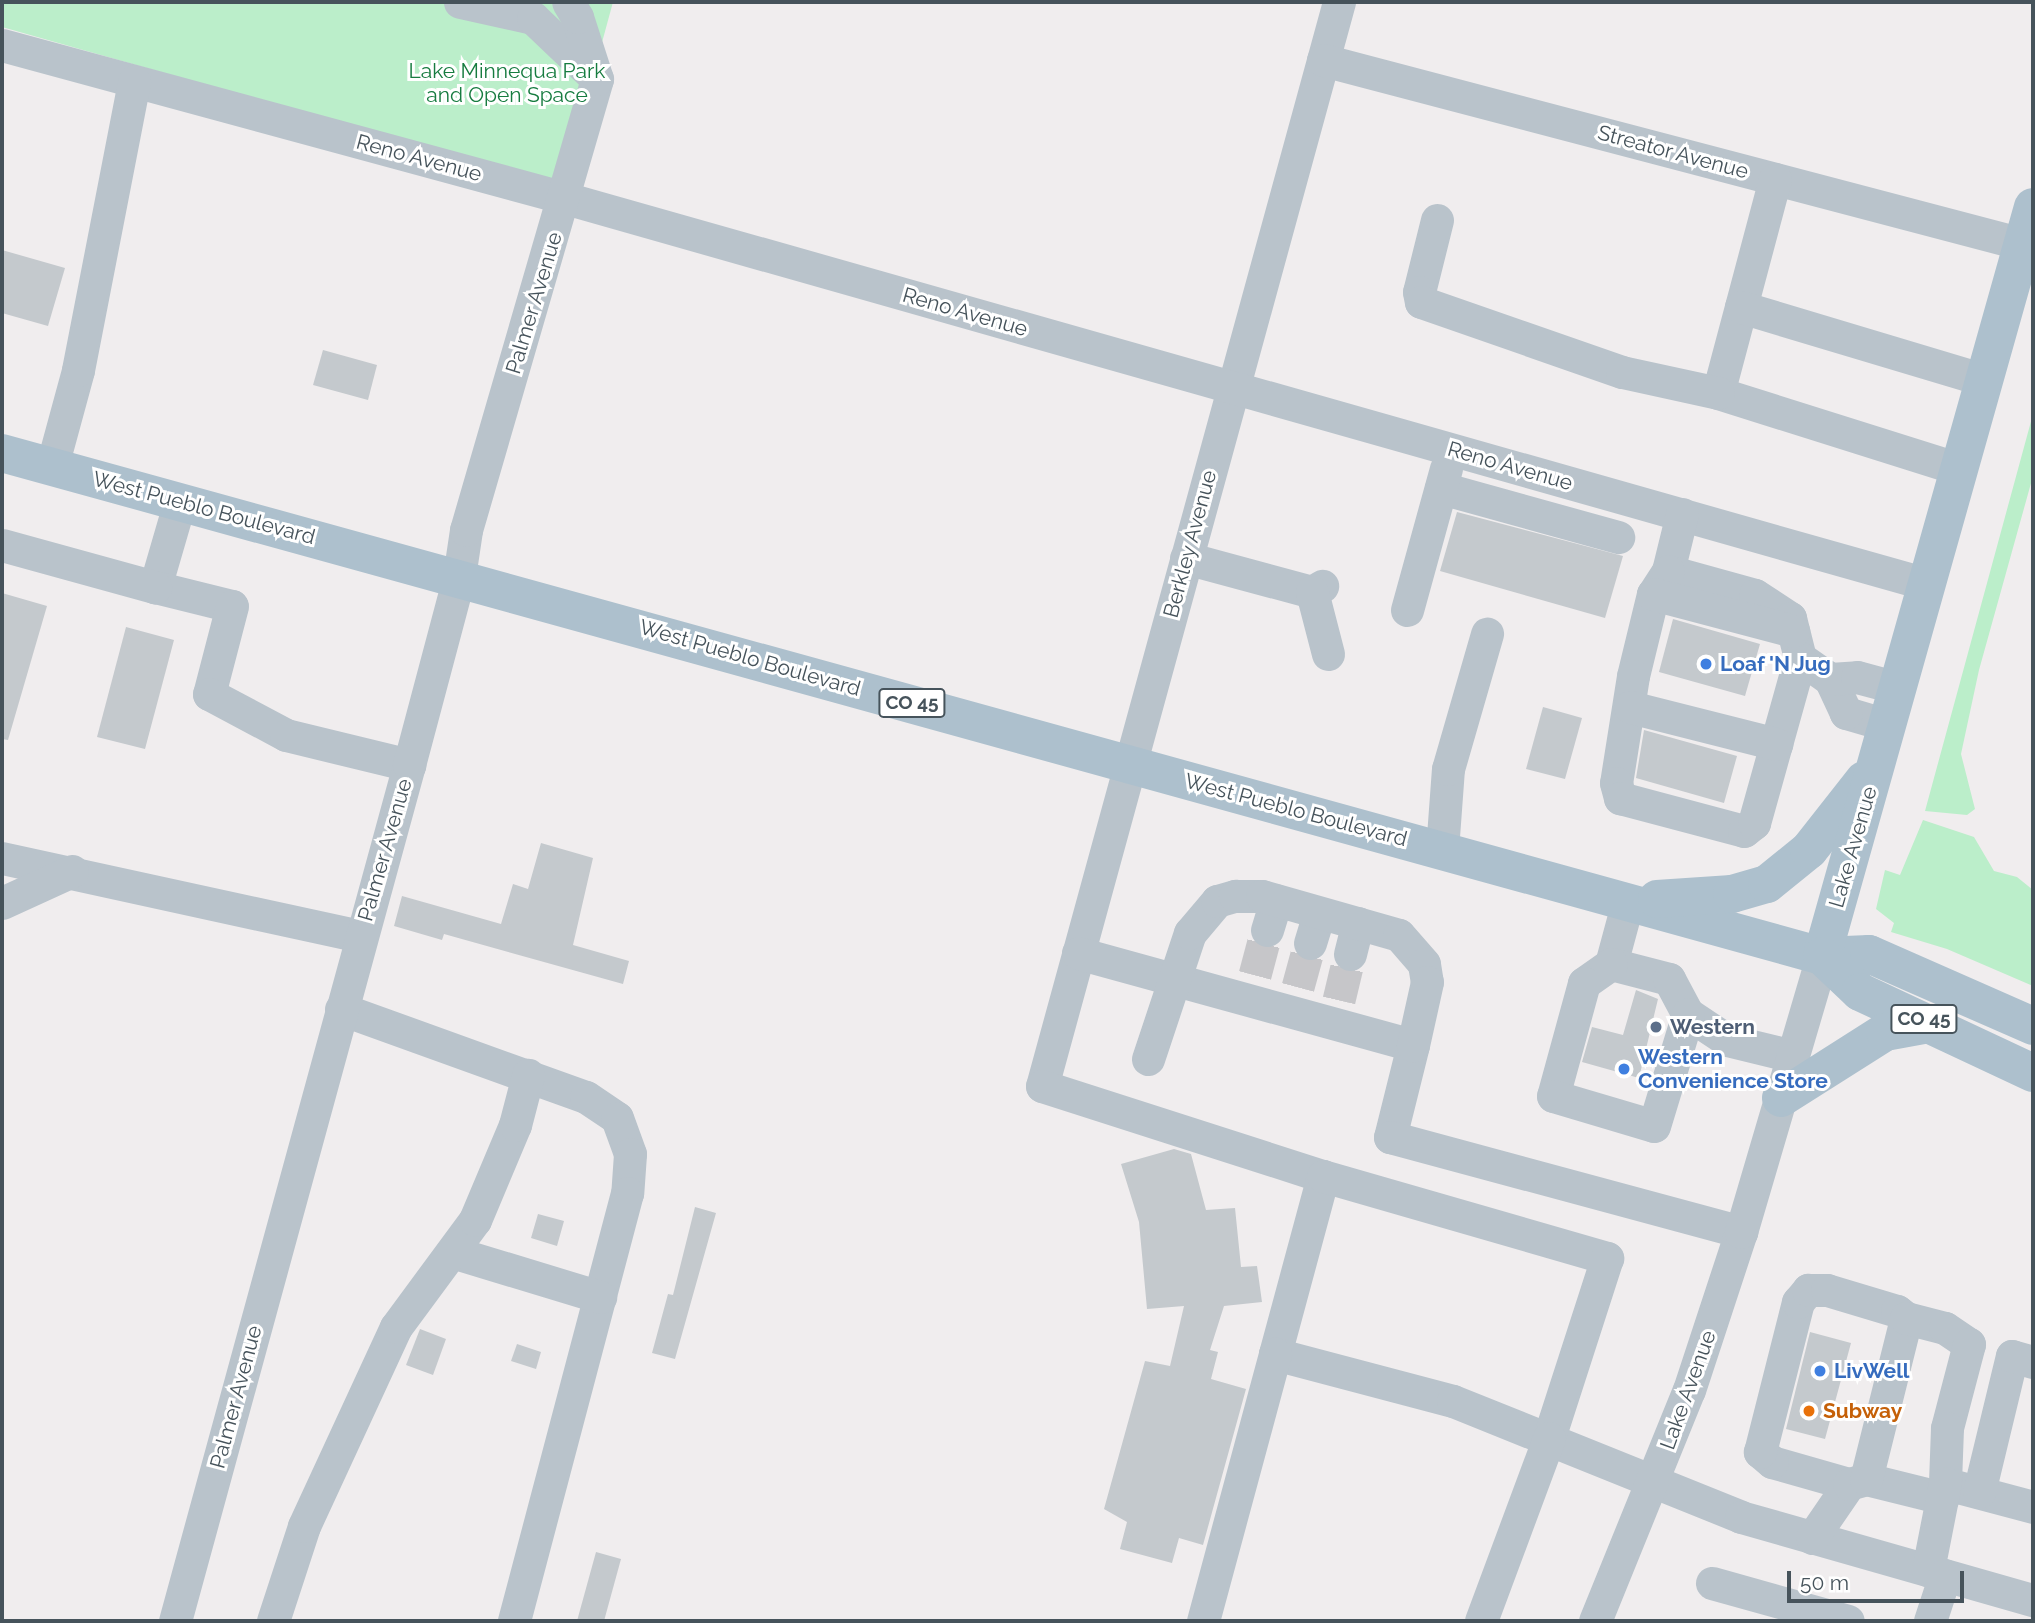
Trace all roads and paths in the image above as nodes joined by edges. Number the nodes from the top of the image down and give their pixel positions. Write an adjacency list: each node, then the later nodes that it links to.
1 (460, 2): 6 (street)
2 (568, 2): 6 (street)
3 (1339, 2): 5 (street, Berkley Avenue)
4 (2, 45): 7 (street, Reno Avenue)
5 (1323, 60): 8 (street, Streator Avenue); 15 (street, Berkley Avenue)
6 (597, 79): 9 (street, Palmer Avenue)
7 (134, 81): 9 (street, Reno Avenue); 19 (street)
8 (1775, 179): 12 (street, Streator Avenue); 13 (street)
9 (565, 198): 15 (street, Reno Avenue); 27 (street, Palmer Avenue)
10 (2033, 207): 12 (main road, Lake Avenue)
11 (1437, 220): 16 (street)
12 (2023, 244): 14 (main road, Lake Avenue)
13 (1741, 307): 14 (street); 16 (street)
14 (1985, 380): 20 (main road, Lake Avenue)
15 (1233, 388): 17 (street, Reno Avenue); 26 (street, Berkley Avenue)
16 (1718, 393): 20 (street)
17 (1452, 449): 21 (street); 23 (street, Reno Avenue)
18 (2, 453): 19 (main road, West Pueblo Boulevard / CO 45)
19 (52, 466): 22 (main road, West Pueblo Boulevard / CO 45)
20 (1959, 469): 29 (main road, Lake Avenue)
21 (1441, 488): 24 (street); 31 (street)
22 (180, 501): 27 (main road, West Pueblo Boulevard / CO 45); 30 (street)
23 (1682, 514): 28 (street); 29 (street, Reno Avenue)
24 (1618, 537)
25 (2, 545): 30 (street)
26 (1186, 558): 34 (street); 40 (street, Berkley Avenue)
27 (459, 577): 40 (main road, West Pueblo Boulevard / CO 45); 41 (street, Palmer Avenue)
28 (1661, 582): 33 (street); 37 (street)
29 (1927, 584): 36 (main road, Lake Avenue)
30 (155, 587): 41 (street)
31 (1407, 610)
32 (1487, 634): 43 (street)
33 (1797, 644): 35 (street); 39 (street)
34 (1328, 654)
35 (1830, 679): 36 (street); 38 (street)
36 (1898, 688): 38 (main road, Lake Avenue)
37 (1630, 707): 39 (street); 39 (street)
38 (1887, 725): 42 (main road, Lake Avenue)
39 (1776, 744)
40 (1130, 764): 43 (main road, West Pueblo Boulevard / CO 45); 49 (street, Berkley Avenue)
41 (409, 765): 48 (street, Palmer Avenue)
42 (1876, 765): 46 (main road); 50 (main road, Lake Avenue)
43 (1442, 850): 46 (main road, West Pueblo Boulevard / CO 45)
44 (2, 858): 45 (street)
45 (72, 871): 47 (street); 48 (street)
46 (1628, 901): 50 (main road, West Pueblo Boulevard / CO 45); 51 (street)
47 (2, 903)
48 (361, 936): 53 (street, Palmer Avenue)
49 (1078, 953): 52 (street); 63 (street, Berkley Avenue)
50 (1822, 956): 55 (main road, West Pueblo Boulevard / CO 45); 56 (main road, West Pueblo Boulevard / CO 45); 58 (street, Lake Avenue)
51 (1611, 964): 54 (street); 54 (street)
52 (1172, 979): 57 (street); 57 (street); 59 (street)
53 (341, 1009): 61 (street); 81 (street, Palmer Avenue)
54 (1688, 1014): 58 (street)
55 (1934, 1023): 60 (main road, West Pueblo Boulevard / CO 45); 62 (main road)
56 (2033, 1026)
57 (1413, 1045): 64 (street)
58 (1793, 1056): 62 (street, Lake Avenue)
59 (1148, 1059)
60 (2033, 1073)
61 (528, 1075): 65 (street); 66 (street)
62 (1781, 1098): 64 (street, Lake Avenue)
63 (1323, 1176): 69 (street); 71 (street)
64 (1741, 1232): 72 (street, Lake Avenue)
65 (452, 1252): 66 (street); 82 (street)
66 (600, 1297): 83 (street)
67 (1906, 1318): 68 (street); 73 (street); 73 (street)
68 (1969, 1345): 70 (street); 74 (street)
69 (1275, 1354): 71 (street); 84 (street)
70 (2022, 1359): 75 (street)
71 (1549, 1438): 72 (street); 85 (street)
72 (1654, 1482): 77 (street); 86 (street, Lake Avenue)
73 (1857, 1482): 74 (street); 77 (street)
74 (1944, 1491): 75 (street); 78 (street)
75 (1979, 1492): 76 (street)
76 (2033, 1507)
77 (1812, 1538): 78 (street)
78 (1937, 1573): 80 (street); 88 (street)
79 (1712, 1583): 87 (street)
80 (2033, 1600)
81 (175, 1621)
82 (273, 1621)
83 (514, 1621)
84 (1203, 1621)
85 (1481, 1621)
86 (1595, 1621)
87 (1848, 1621)
88 (1930, 1621)

